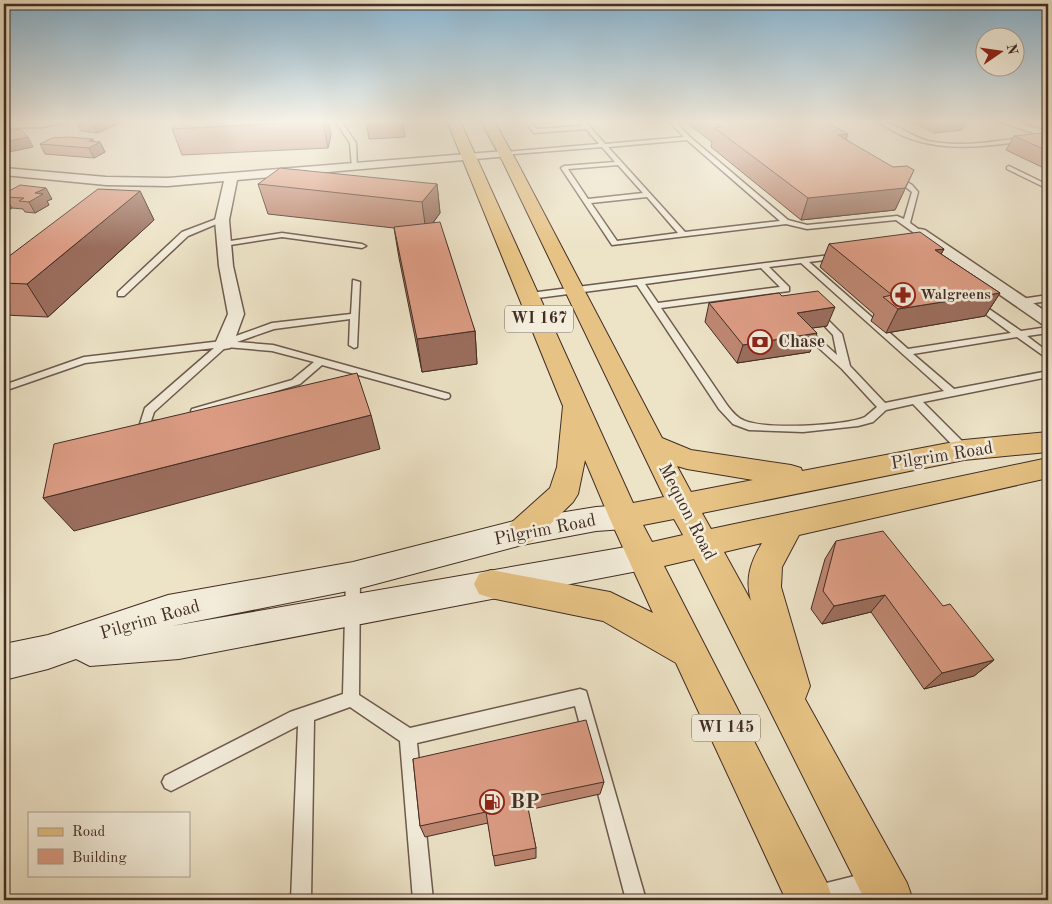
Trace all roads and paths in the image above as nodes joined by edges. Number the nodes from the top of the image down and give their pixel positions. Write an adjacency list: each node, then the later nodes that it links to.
1 (355, 163): 8 (lane)
2 (399, 163): 8 (street)
3 (473, 163): 30 (main road, WI 167)
4 (511, 163): 28 (main road, Mequon Road / WI 167)
5 (618, 163): 15 (lane)
6 (620, 163): 14 (lane)
7 (717, 163): 17 (lane)
8 (355, 167): 12 (street)
9 (1009, 168): 13 (lane)
10 (4, 172): 12 (street)
11 (890, 174): 18 (lane)
12 (231, 178): 16 (street)
13 (1048, 187)
14 (648, 195): 15 (lane); 19 (lane)
15 (586, 201): 19 (lane)
16 (222, 220): 21 (street); 29 (lane)
17 (786, 222): 18 (lane); 19 (lane)
18 (906, 224): 20 (lane)
19 (684, 235)
20 (926, 240): 33 (street)
21 (224, 244): 22 (lane); 40 (street)
22 (362, 246)
23 (850, 254): 24 (lane)
24 (803, 261): 25 (lane); 42 (lane)
25 (762, 266): 26 (lane); 34 (lane)
26 (639, 281): 28 (lane); 34 (lane)
27 (356, 282): 35 (lane)
28 (575, 290): 30 (lane); 56 (main road, Mequon Road / WI 167)
29 (121, 294)
30 (530, 296): 51 (main road, WI 167)
31 (967, 297): 39 (lane)
32 (1048, 298): 33 (lane)
33 (1022, 302): 37 (street)
34 (655, 306): 52 (lane)
35 (355, 316): 40 (lane); 41 (lane)
36 (802, 318): 45 (lane); 45 (lane); 45 (lane)
37 (1048, 320)
38 (1048, 330): 39 (lane)
39 (1019, 334): 42 (lane); 43 (lane)
40 (224, 344): 44 (lane); 47 (lane); 54 (lane)
41 (354, 345)
42 (906, 352): 48 (lane)
43 (1048, 356)
44 (320, 362): 49 (lane); 53 (lane)
45 (844, 363): 52 (lane)
46 (1048, 374): 48 (lane)
47 (4, 388)
48 (952, 393): 50 (lane)
49 (445, 396)
50 (916, 401): 52 (lane); 57 (lane)
51 (576, 403): 63 (main road, WI 167); 65 (main road)
52 (884, 407)
53 (182, 416)
54 (163, 421)
55 (1048, 442): 57 (main road, Pilgrim Road)
56 (653, 445): 60 (main road); 62 (main road, Mequon Road / WI 167)
57 (964, 450): 58 (main road, Pilgrim Road)
58 (892, 464): 60 (main road, Pilgrim Road); 61 (main road)
59 (1048, 468): 61 (main road, Pilgrim Road)
60 (813, 479): 62 (main road, Pilgrim Road)
61 (921, 496): 64 (main road, Pilgrim Road)
62 (682, 504): 63 (main road, Pilgrim Road); 66 (main road, Mequon Road / WI 167)
63 (624, 517): 65 (street, Pilgrim Road); 67 (main road, WI 145)
64 (788, 526): 66 (main road, Pilgrim Road); 77 (main road)
65 (522, 532): 68 (street, Pilgrim Road)
66 (704, 544): 67 (main road, Pilgrim Road); 77 (main road, Mequon Road / WI 167)
67 (643, 557): 69 (street, Pilgrim Road); 71 (main road, WI 145)
68 (353, 576): 70 (lane); 72 (street, Pilgrim Road)
69 (491, 584): 70 (street, Pilgrim Road); 71 (main road)
70 (353, 610): 72 (street, Pilgrim Road); 74 (lane)
71 (689, 651): 80 (main road, WI 145)
72 (48, 652): 73 (street, Pilgrim Road)
73 (4, 662)
74 (351, 699): 75 (lane); 76 (lane)
75 (306, 715): 78 (lane); 81 (lane)
76 (408, 738): 82 (lane); 83 (lane)
77 (805, 738): 79 (main road, Mequon Road)
78 (171, 782)
79 (884, 890): 80 (lane)
80 (805, 899)
81 (301, 900)
82 (423, 900)
83 (636, 900)

